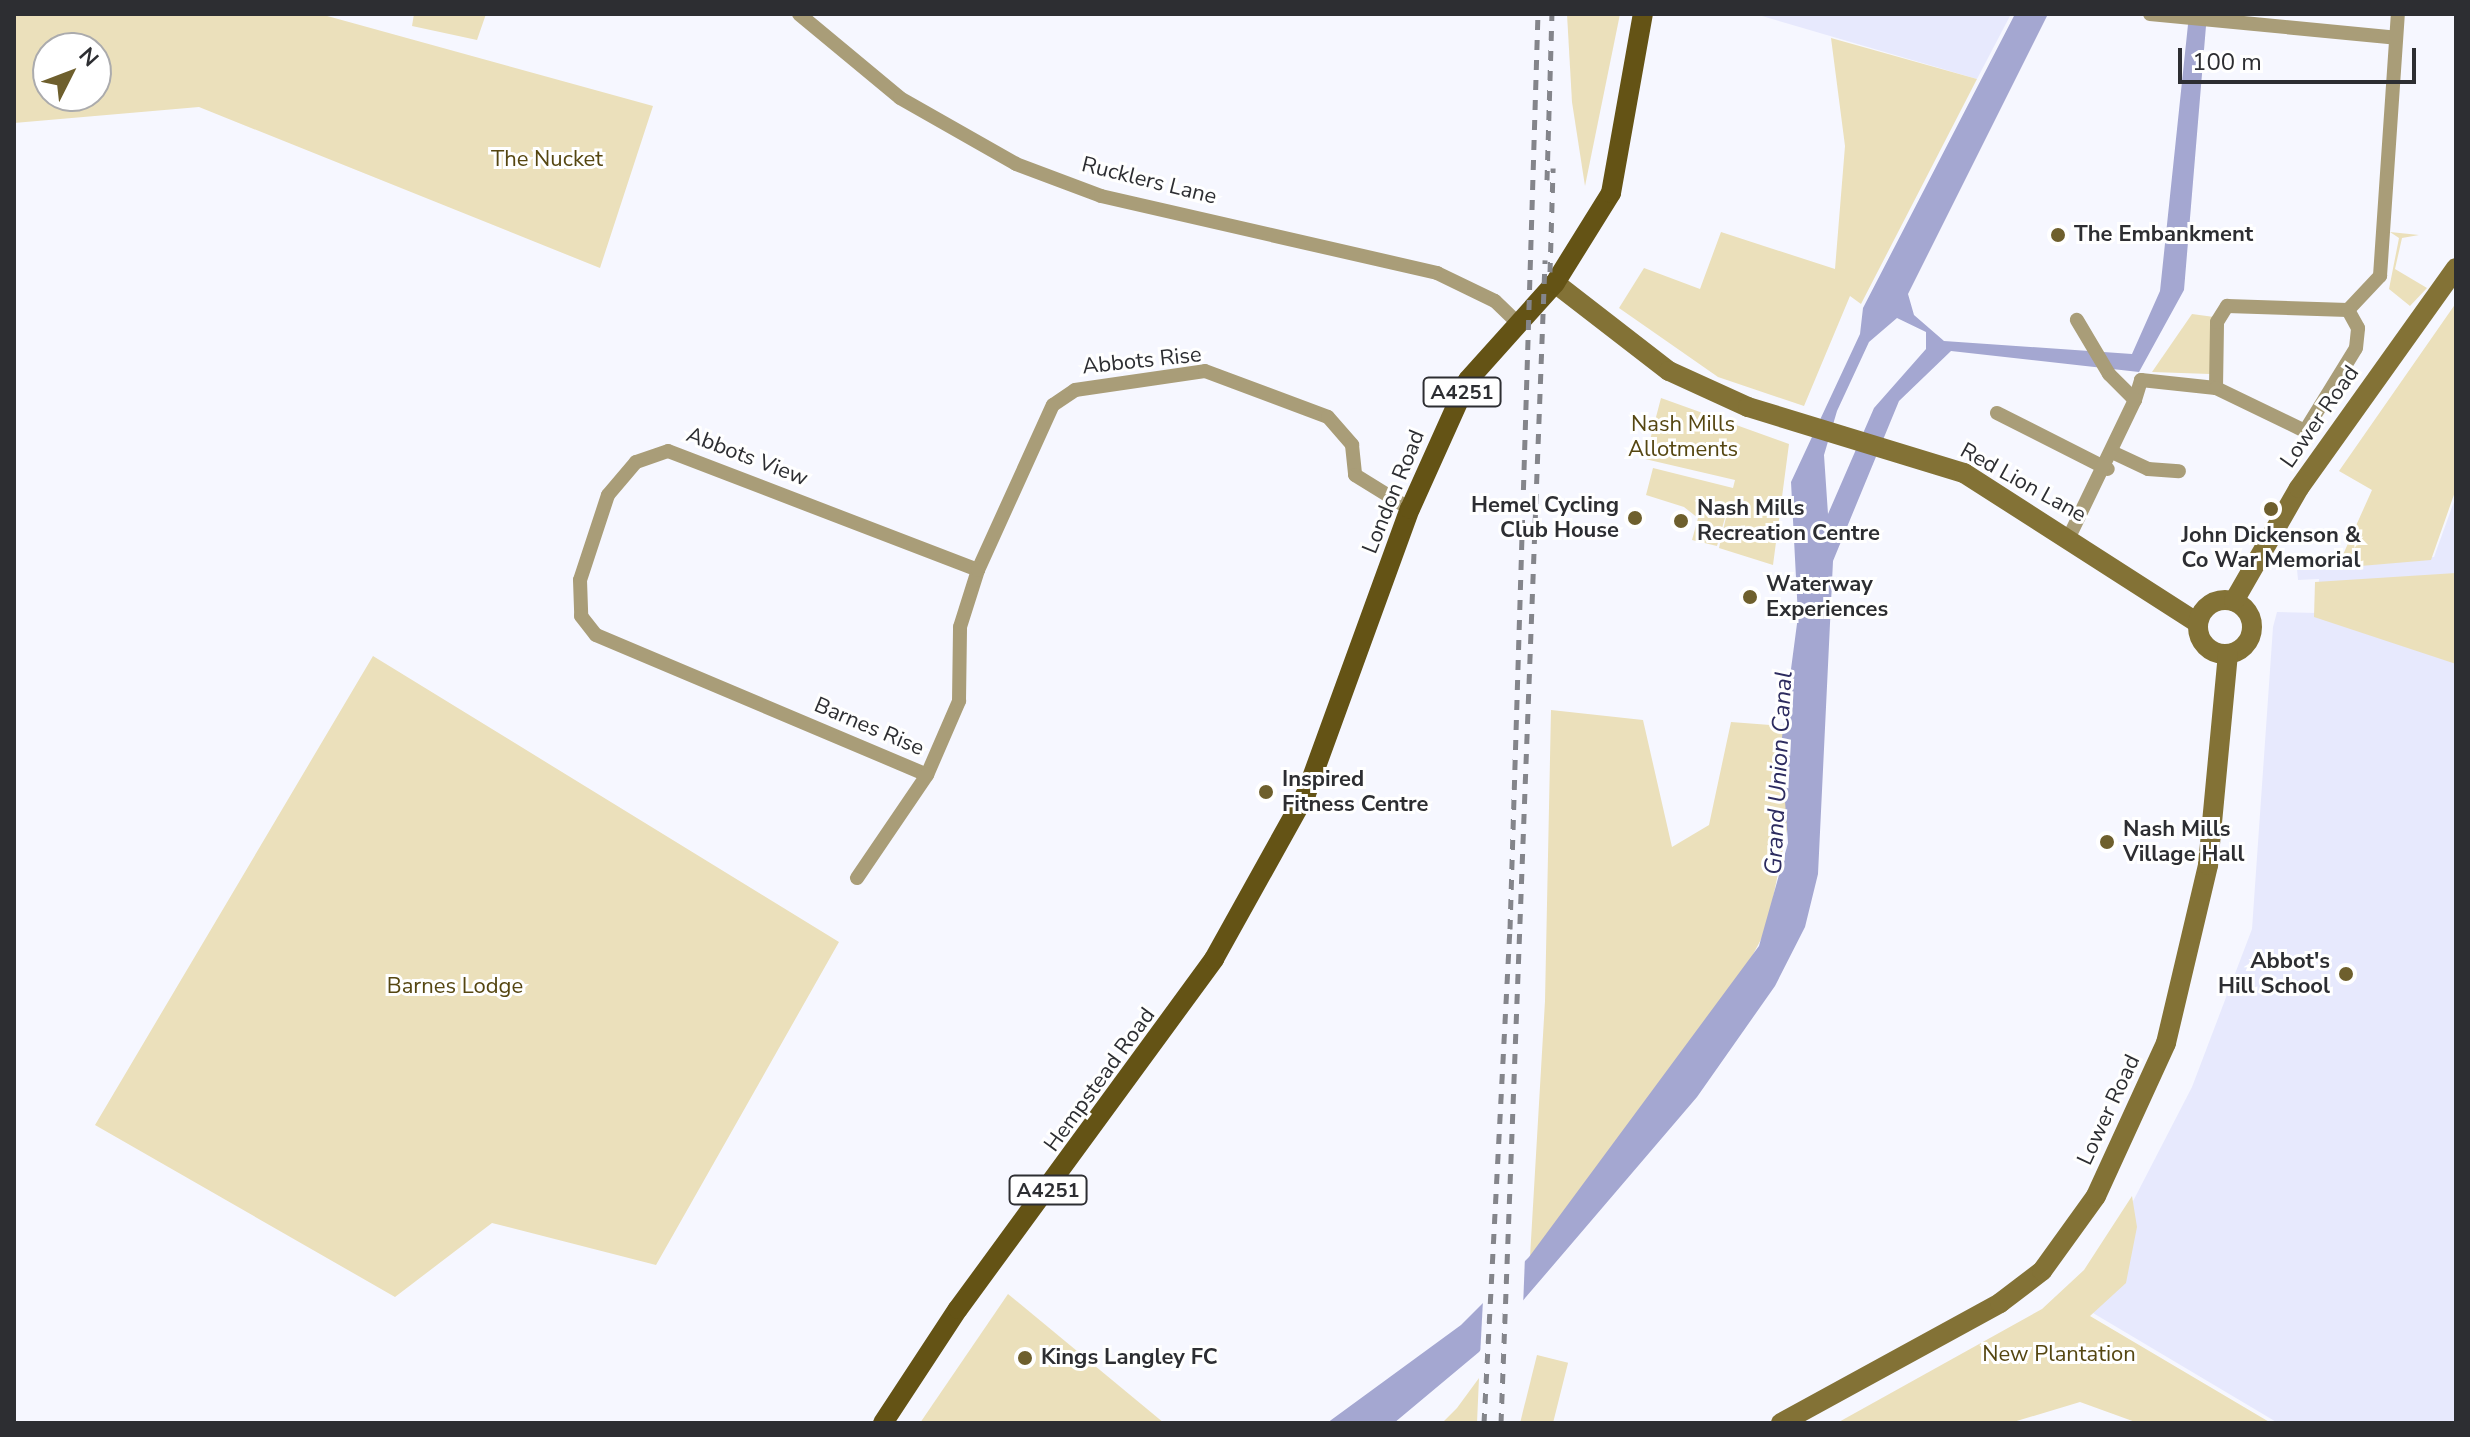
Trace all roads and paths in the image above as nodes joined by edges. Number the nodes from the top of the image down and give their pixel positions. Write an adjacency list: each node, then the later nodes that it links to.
1 (799, 14): 10 (street, Rucklers Lane)
2 (1643, 14): 7 (main road, London Road / A4251)
3 (2150, 14): 5 (street)
4 (2398, 14): 5 (street)
5 (2391, 37): 8 (street)
6 (2456, 268): 20 (street, Lower Road)
7 (1555, 283): 10 (main road, London Road / A4251); 18 (street, Red Lion Lane)
8 (2348, 310): 11 (street); 11 (street)
9 (2077, 320): 12 (street)
10 (1518, 323): 17 (main road, London Road / A4251)
11 (2216, 388): 12 (street)
12 (2135, 400): 14 (street)
13 (1997, 413): 15 (street)
14 (2114, 453): 15 (street); 16 (street)
15 (2108, 469): 18 (street)
16 (2179, 471)
17 (1410, 509): 19 (street, Abbots Rise); 26 (main road, London Road / A4251)
18 (2070, 535): 21 (street, Red Lion Lane)
19 (978, 570): 22 (street, Abbots View); 24 (street, Barnes Rise)
20 (2234, 601): 21 (street); 23 (street)
21 (2198, 623): 23 (street)
22 (596, 635): 24 (street, Barnes Rise)
23 (2228, 654): 28 (street, Lower Road)
24 (927, 775): 25 (street)
25 (857, 878)
26 (1214, 959): 27 (main road, Hempstead Road / A4251)
27 (883, 1423)
28 (1781, 1423)

